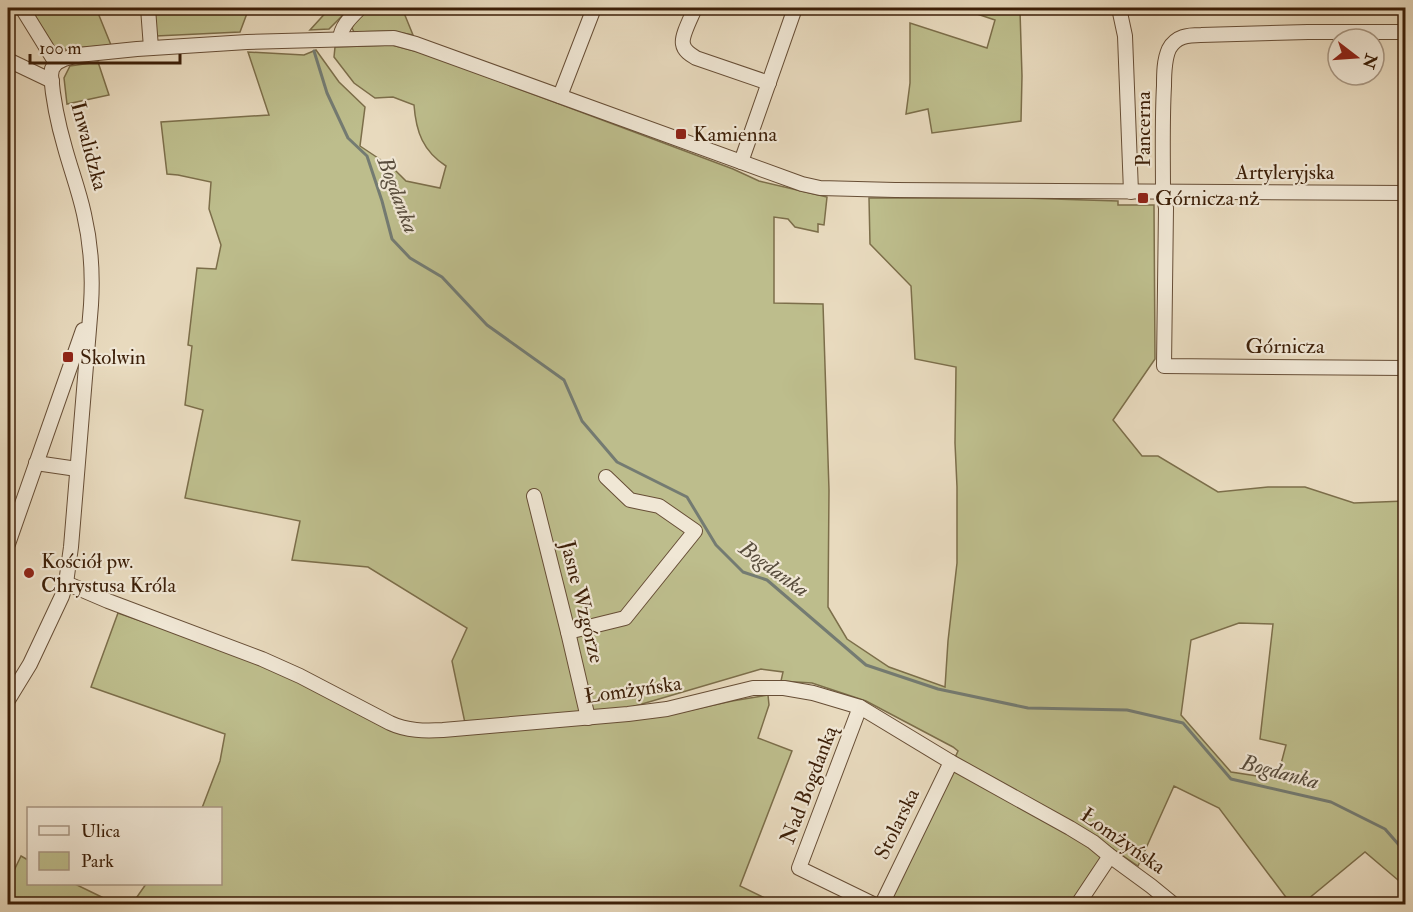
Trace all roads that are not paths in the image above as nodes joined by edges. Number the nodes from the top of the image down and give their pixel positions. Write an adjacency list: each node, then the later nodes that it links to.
1 (22, 8): 12 (street)
2 (148, 8): 10 (street)
3 (360, 8): 9 (street)
4 (594, 8): 15 (street)
5 (695, 8): 14 (street)
6 (795, 8): 14 (street)
7 (1119, 8): 17 (street, Pancerna)
8 (1406, 32): 18 (street, Pancerna)
9 (340, 39): 10 (street); 15 (street)
10 (151, 48): 12 (street)
11 (8, 60): 13 (street)
12 (56, 63): 13 (street, Inwalidzka)
13 (52, 81): 20 (street, Inwalidzka)
14 (769, 83): 16 (street)
15 (560, 96): 16 (street)
16 (741, 162): 17 (street)
17 (1131, 192): 18 (street)
18 (1163, 192): 19 (street, Artyleryjska); 21 (street, Pancerna)
19 (1406, 193)
20 (91, 305): 22 (street, Inwalidzka); 24 (street, Inwalidzka)
21 (1164, 366): 23 (street, Górnicza)
22 (70, 368): 24 (street); 25 (street, Inwalidzka)
23 (1406, 368)
24 (85, 371): 26 (street, Inwalidzka)
25 (36, 463): 26 (street); 29 (street, Inwalidzka)
26 (77, 469): 30 (street, Inwalidzka)
27 (606, 477): 31 (street)
28 (534, 496): 31 (street, Jasne Wzgórze)
29 (8, 544)
30 (66, 584): 32 (street, Inwalidzka); 34 (street, Łomżyńska)
31 (568, 632): 34 (street, Jasne Wzgórze)
32 (8, 700)
33 (860, 707): 34 (street, Łomżyńska); 35 (street, Łomżyńska); 37 (street, Nad Bogdanką)
34 (588, 718)
35 (951, 762): 36 (street, Łomżyńska); 38 (street, Stolarska)
36 (1110, 856): 39 (street); 40 (street, Łomżyńska)
37 (873, 904)
38 (882, 904)
39 (1078, 904)
40 (1173, 904)

